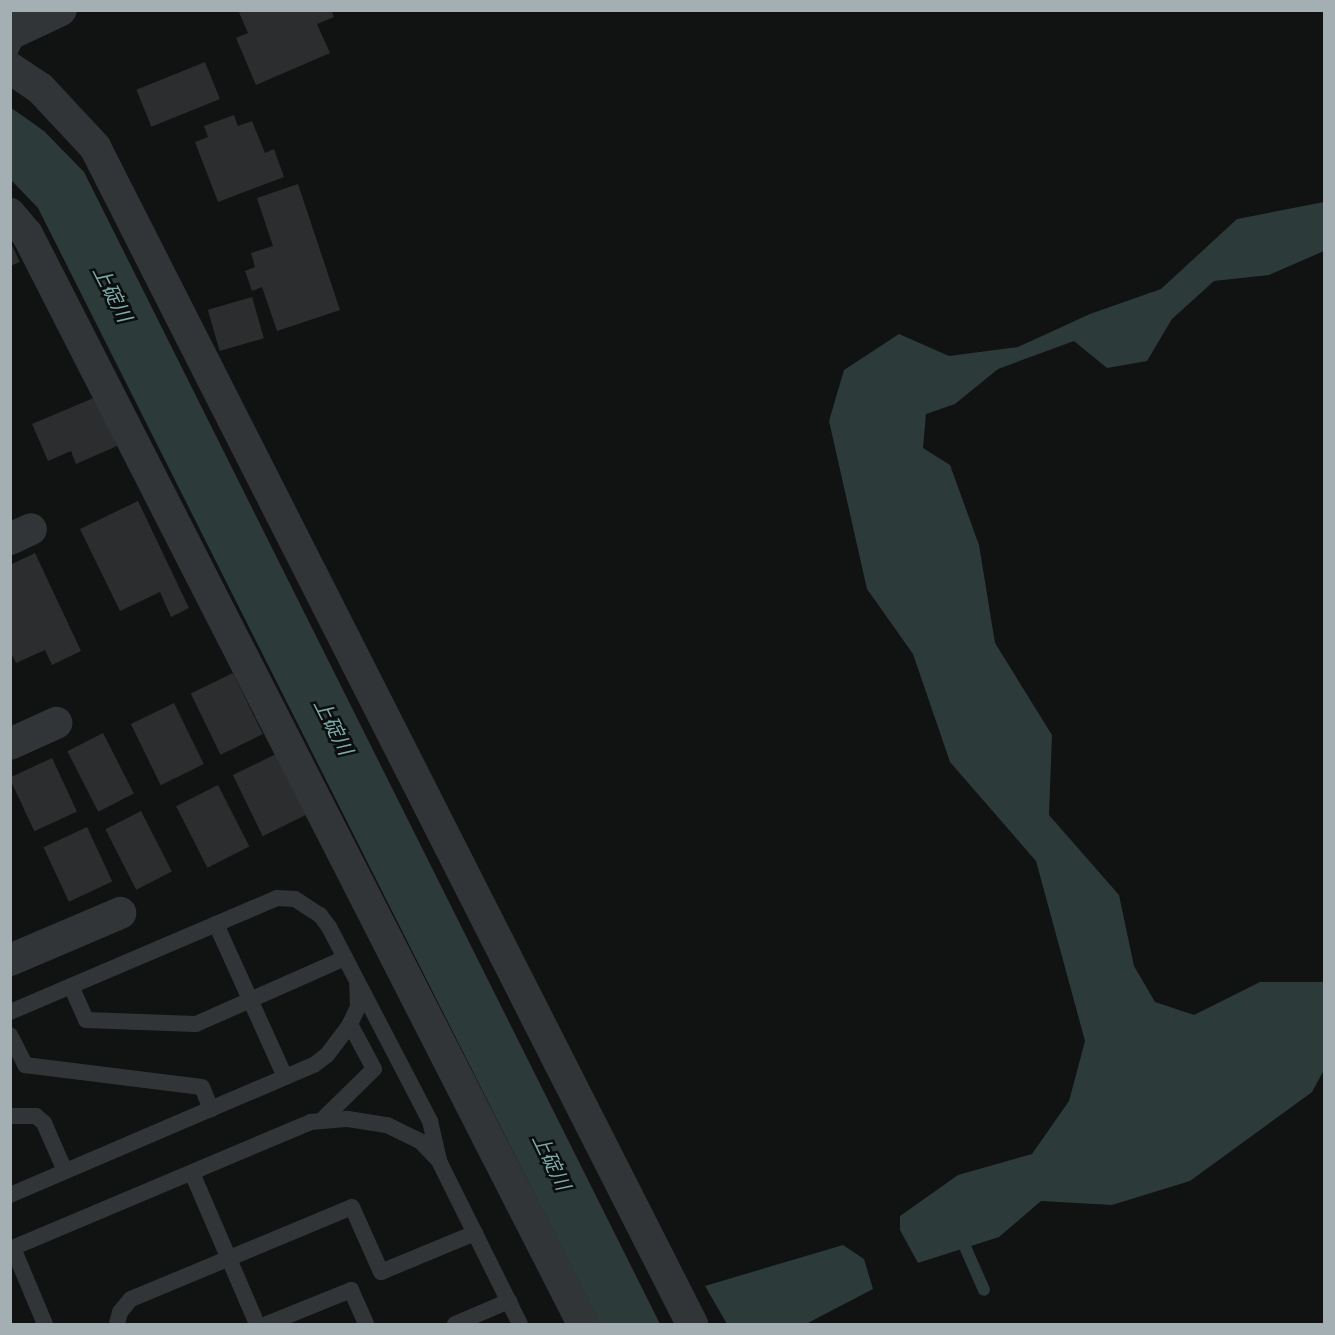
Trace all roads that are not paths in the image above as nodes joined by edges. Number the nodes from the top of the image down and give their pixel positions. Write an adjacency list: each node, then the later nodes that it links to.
1 (56, 12): 2 (street)
2 (10, 34)
3 (10, 68): 37 (street)
4 (10, 214): 36 (street)
5 (56, 723): 6 (street)
6 (10, 744)
7 (120, 913): 10 (street)
8 (216, 924): 9 (lane); 12 (lane); 13 (lane)
9 (345, 958): 11 (lane); 13 (lane)
10 (10, 960)
11 (357, 982): 15 (lane); 21 (lane)
12 (71, 986): 13 (lane); 14 (lane)
13 (250, 1000): 17 (lane)
14 (10, 1012)
15 (350, 1024): 17 (lane); 20 (lane)
16 (10, 1035): 18 (lane)
17 (285, 1077): 18 (lane)
18 (211, 1109): 22 (lane)
19 (10, 1116): 22 (lane)
20 (321, 1121): 21 (lane); 23 (lane)
21 (439, 1161): 25 (lane)
22 (65, 1171): 24 (lane)
23 (192, 1173): 26 (lane); 27 (lane)
24 (10, 1195)
25 (475, 1233): 27 (lane); 28 (lane)
26 (12, 1249): 29 (lane)
27 (229, 1260): 30 (lane); 31 (lane)
28 (508, 1301): 34 (lane); 35 (lane)
29 (45, 1324)
30 (117, 1324)
31 (256, 1324)
32 (267, 1324): 33 (lane)
33 (366, 1324)
34 (455, 1324)
35 (520, 1324)
36 (583, 1324)
37 (692, 1324)

